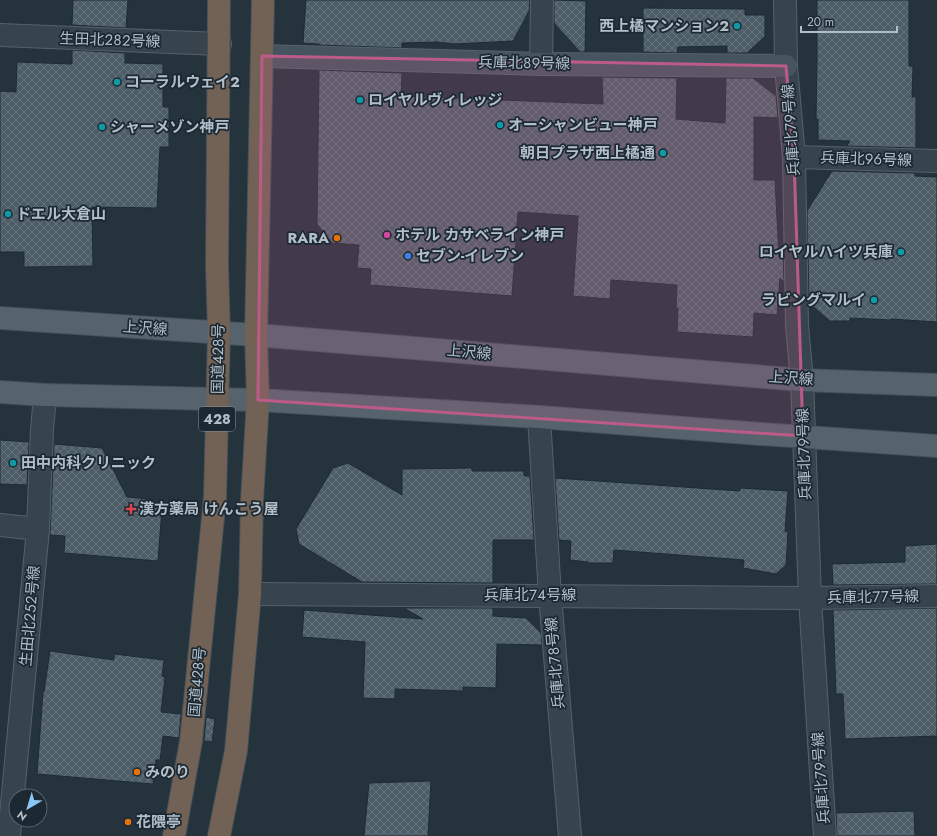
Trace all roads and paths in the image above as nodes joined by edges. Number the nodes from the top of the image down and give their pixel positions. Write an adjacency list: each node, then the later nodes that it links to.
1 (219, 0): 6 (highway, 国道428号 / 428)
2 (263, 0): 7 (highway, 428)
3 (542, 0): 8 (street)
4 (785, 0): 9 (street, 兵庫北７９号線)
5 (0, 35): 6 (street, 生田北２８２号線)
6 (220, 44): 13 (highway, 国道428号 / 428)
7 (262, 56): 8 (street, 兵庫北８９号線); 14 (highway, 428)
8 (541, 64): 9 (street, 兵庫北８９号線)
9 (786, 66): 10 (street, 兵庫北７９号線)
10 (794, 157): 11 (street, 兵庫北９６号線); 15 (street, 兵庫北７９号線)
11 (937, 161)
12 (0, 318): 13 (main road, 上沢線)
13 (219, 333): 14 (main road, 上沢線); 19 (highway, 国道428号 / 428)
14 (256, 335): 15 (main road, 上沢線); 20 (highway, 428)
15 (802, 380): 16 (main road, 上沢線); 22 (street, 兵庫北７９号線)
16 (937, 385)
17 (0, 392): 18 (main road)
18 (45, 395): 19 (main road); 25 (street, 生田北２５２号線)
19 (218, 399): 20 (main road); 31 (highway, 国道428号 / 428)
20 (258, 400): 21 (main road); 26 (highway, 428)
21 (539, 417): 22 (main road); 27 (street, 兵庫北７８号線)
22 (803, 436): 23 (main road); 29 (street, 兵庫北７９号線)
23 (937, 446)
24 (0, 525): 25 (street)
25 (38, 529): 30 (street, 生田北２５２号線)
26 (250, 594): 27 (street, 兵庫北７４号線); 32 (highway, 428)
27 (550, 596): 29 (street, 兵庫北７４号線); 33 (street, 兵庫北７８号線)
28 (937, 596): 29 (street, 兵庫北７７号線)
29 (810, 598): 34 (street, 兵庫北７９号線)
30 (9, 836)
31 (174, 836)
32 (219, 836)
33 (570, 836)
34 (825, 836)

